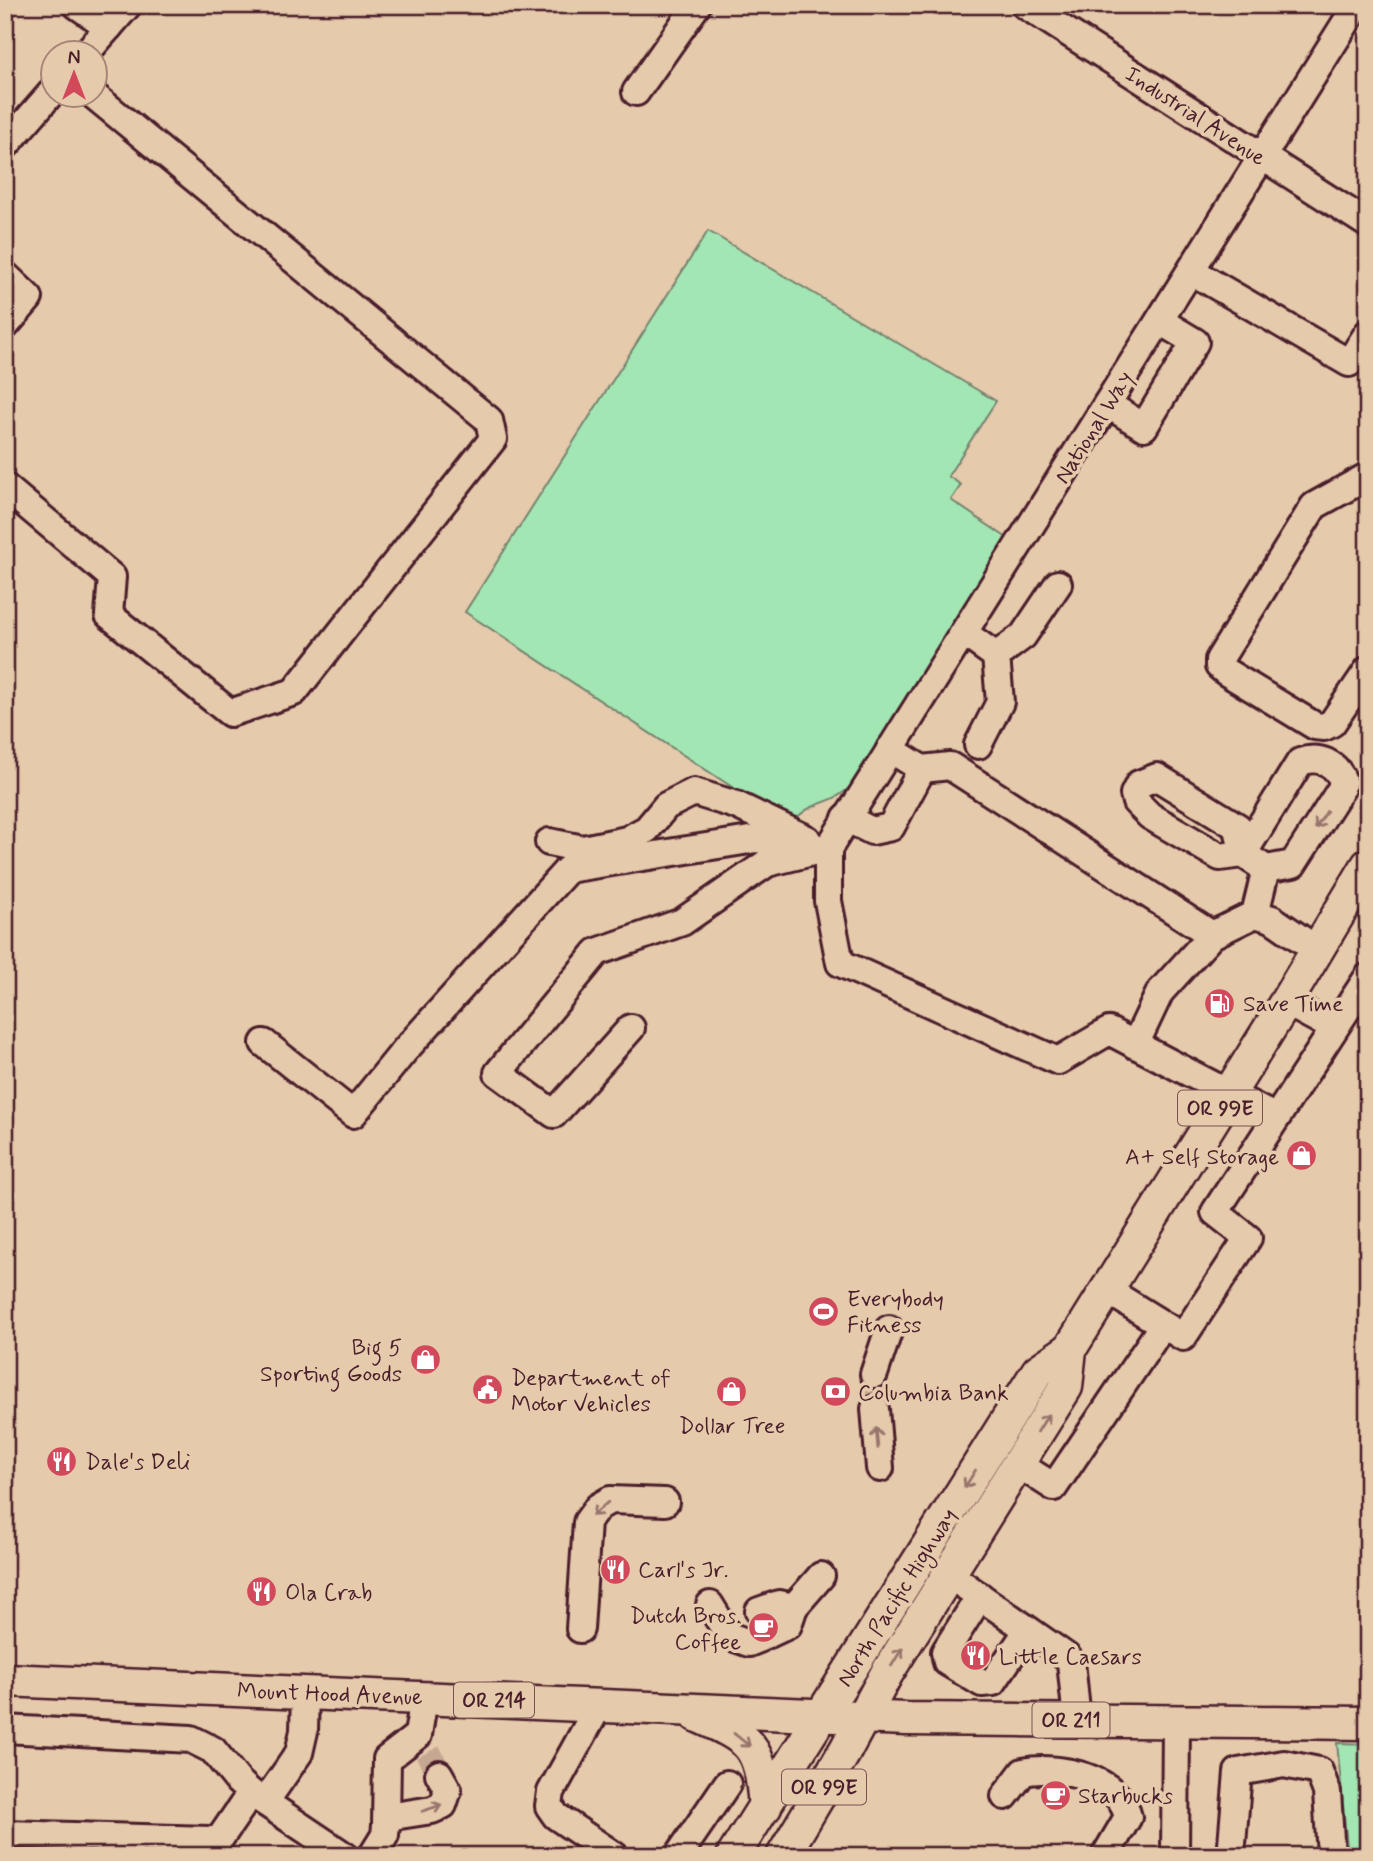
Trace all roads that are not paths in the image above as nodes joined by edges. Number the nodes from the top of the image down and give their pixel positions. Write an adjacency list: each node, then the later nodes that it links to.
1 (77, 5): 6 (street)
2 (128, 5): 6 (street)
3 (697, 5): 8 (street)
4 (1357, 5): 12 (street, National Way)
5 (1034, 8): 12 (street, Industrial Avenue)
6 (109, 27): 7 (street)
7 (99, 38)
8 (636, 92)
9 (108, 107): 21 (street)
10 (38, 108): 11 (street)
11 (5, 146)
12 (1263, 157): 13 (street, Industrial Avenue); 14 (street, National Way)
13 (1368, 223)
14 (1191, 271): 16 (street, National Way); 18 (street)
15 (5, 275): 17 (street)
16 (1160, 321): 19 (street, National Way); 19 (street)
17 (5, 326)
18 (1368, 333)
19 (1107, 404): 23 (street, National Way)
20 (1368, 476): 25 (street)
21 (5, 487)
22 (1058, 584): 24 (street)
23 (964, 633): 24 (street); 27 (street, National Way)
24 (996, 656): 26 (street)
25 (1368, 670)
26 (978, 745)
27 (890, 749): 28 (street); 29 (street, National Way)
28 (922, 769): 29 (street); 36 (street)
29 (846, 818): 31 (street, National Way)
30 (549, 842): 31 (street)
31 (828, 849): 40 (street); 42 (street); 43 (street)
32 (1368, 865): 34 (main road, North Pacific Highway / OR 99E)
33 (1266, 869): 33 (street, one-way to 33); 35 (street)
34 (1360, 898): 37 (main road, North Pacific Highway / OR 99E)
35 (1255, 914): 36 (street); 37 (street)
36 (1212, 935): 43 (street)
37 (1317, 950): 39 (main road, North Pacific Highway / OR 99E)
38 (1368, 976): 41 (street)
39 (1286, 1003): 41 (street); 44 (main road, North Pacific Highway / OR 99E)
40 (631, 1028)
41 (1334, 1028): 45 (street)
42 (264, 1043)
43 (1135, 1045): 44 (street)
44 (1228, 1094): 45 (street); 46 (main road, North Pacific Highway / OR 99E)
45 (1276, 1118): 47 (street)
46 (1107, 1290): 47 (street); 49 (main road, North Pacific Highway / OR 99E)
47 (1163, 1325): 53 (street)
48 (889, 1329): 50 (street)
49 (1070, 1349): 52 (main road, North Pacific Highway / OR 99E); 53 (main road, North Pacific Highway / OR 99E, one-way to 49)
50 (874, 1374)
51 (874, 1409): 54 (street, one-way to 51)
52 (990, 1448): 53 (main road); 67 (main road, North Pacific Highway / OR 99E, one-way to 67)
53 (1018, 1464): 56 (main road, North Pacific Highway / OR 99E)
54 (880, 1468)
55 (665, 1503): 60 (street, one-way to 60)
56 (948, 1574): 58 (street); 68 (main road, North Pacific Highway / OR 99E, one-way to 56)
57 (821, 1576): 59 (street)
58 (980, 1595): 61 (street); 61 (street)
59 (710, 1605)
60 (580, 1629)
61 (1028, 1630): 69 (street)
62 (5, 1680): 63 (main road, Mount Hood Avenue / OR 214)
63 (305, 1692): 64 (main road, Mount Hood Avenue / OR 214); 76 (street)
64 (424, 1697): 65 (main road, Mount Hood Avenue / OR 214); 73 (street)
65 (598, 1707): 66 (main road, Mount Hood Avenue / OR 214); 83 (street)
66 (682, 1709): 67 (main road, Mount Hood Avenue / OR 214); 77 (main road, OR 214, one-way to 77)
67 (822, 1714): 68 (main road, OR 211); 77 (main road, North Pacific Highway / OR 99E)
68 (863, 1717): 69 (main road, OR 211); 86 (main road, North Pacific Highway / OR 99E)
69 (1077, 1720): 70 (main road, OR 211)
70 (1175, 1721): 71 (main road, OR 211); 88 (street)
71 (1368, 1723)
72 (5, 1729): 76 (street)
73 (428, 1754): 78 (street); 78 (street, one-way to 73)
74 (727, 1783): 84 (street)
75 (1005, 1796): 87 (street)
76 (258, 1798): 80 (street); 81 (street)
77 (765, 1807): 85 (main road, North Pacific Highway / OR 99E)
78 (387, 1817): 82 (street)
79 (5, 1834): 80 (street)
80 (212, 1849)
81 (345, 1856)
82 (372, 1856)
83 (615, 1856)
84 (678, 1856)
85 (733, 1856)
86 (783, 1856)
87 (1105, 1856)
88 (1175, 1856)
89 (1231, 1856): 90 (street)
90 (1331, 1856)

